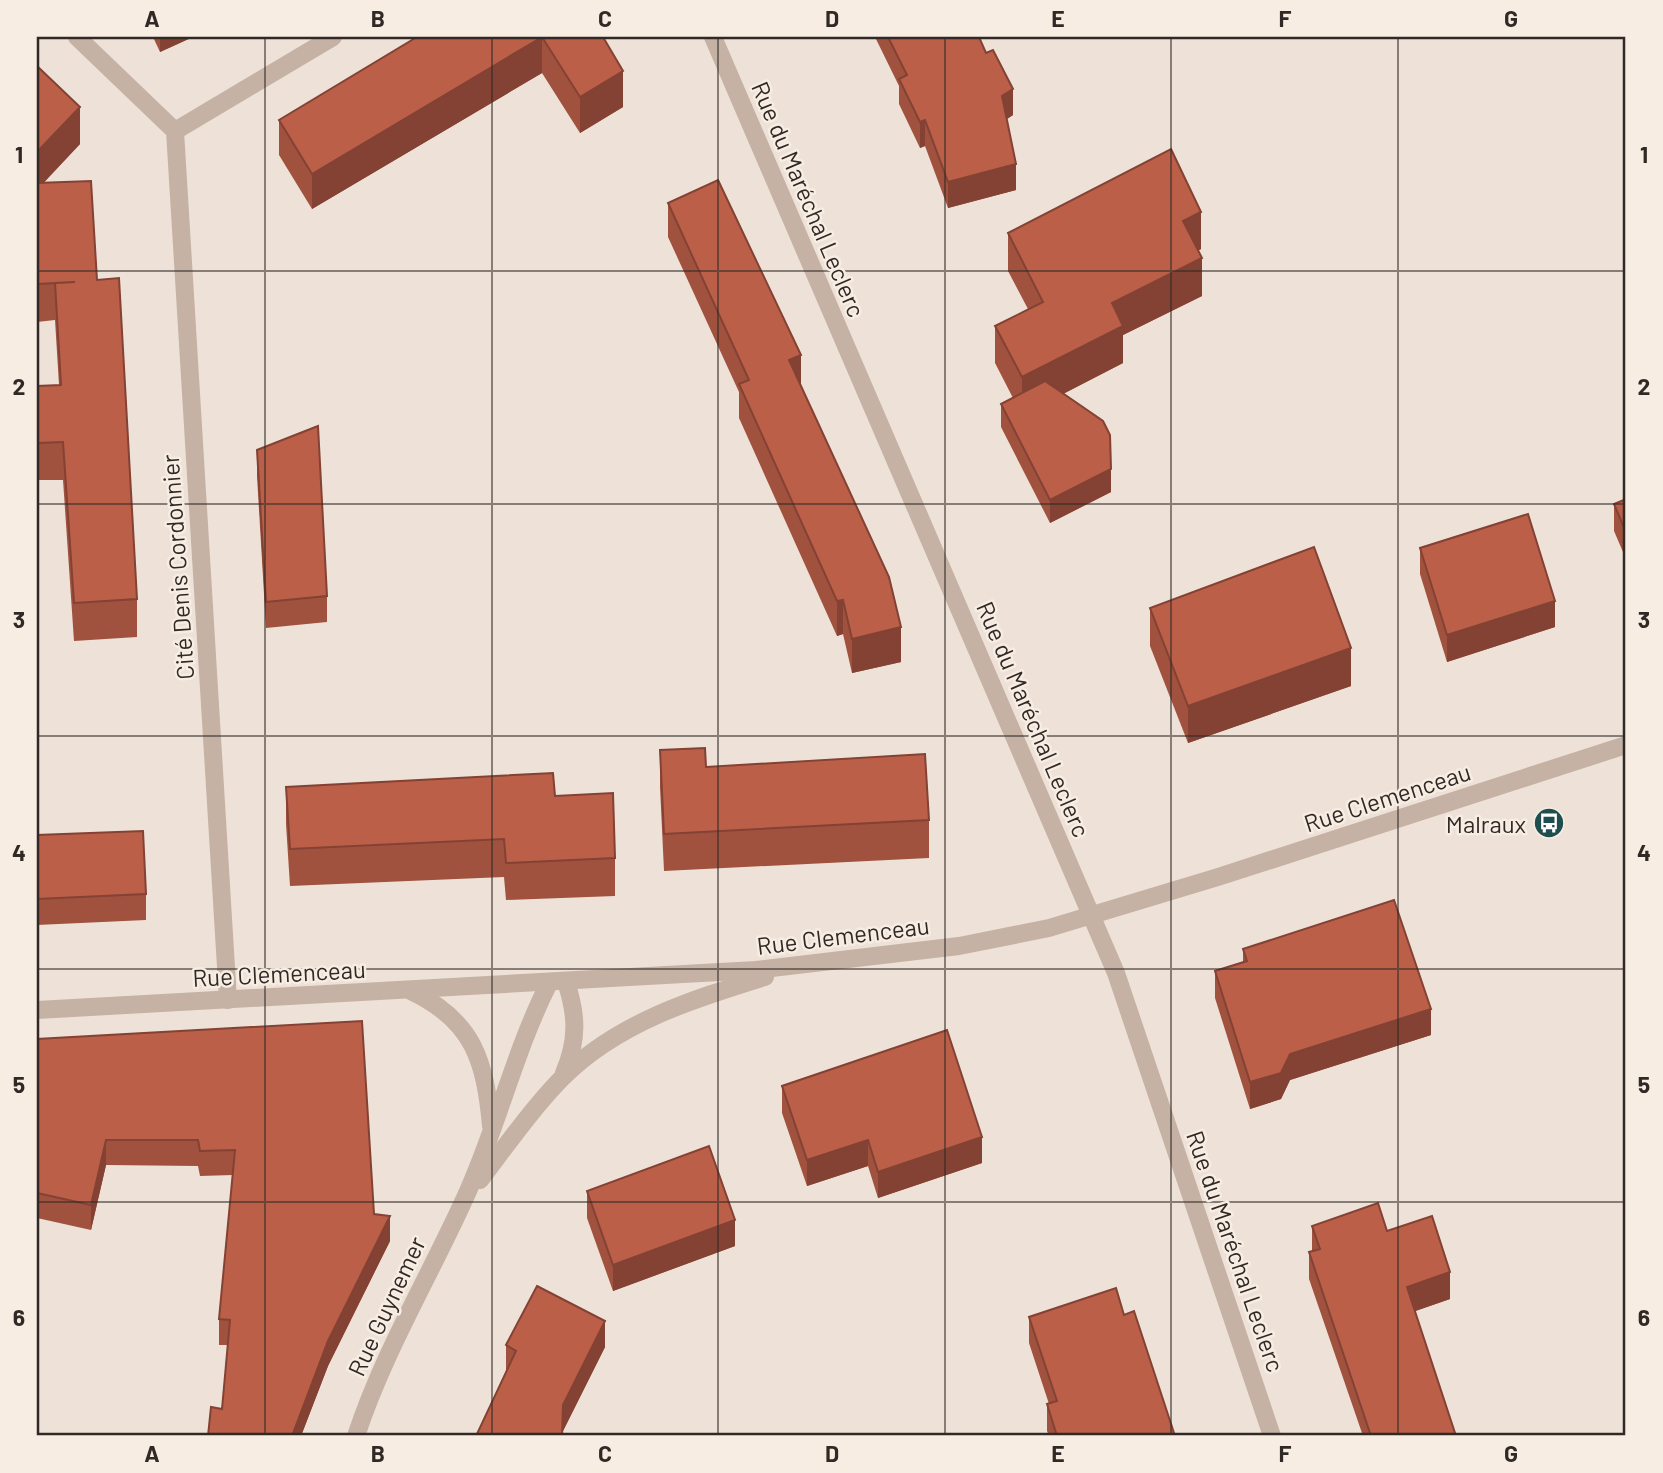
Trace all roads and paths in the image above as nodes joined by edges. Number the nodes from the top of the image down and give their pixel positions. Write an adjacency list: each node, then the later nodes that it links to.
1 (77, 37): 4 (street)
2 (333, 37): 4 (street)
3 (713, 37): 6 (street, Rue du Maréchal Leclerc)
4 (175, 131): 10 (street, Cité Denis Cordonnier)
5 (1626, 745): 6 (street, Rue Clemenceau)
6 (1093, 916): 7 (street, Rue Clemenceau); 16 (street, Rue du Maréchal Leclerc)
7 (798, 967): 8 (street, Rue Clemenceau); 12 (street, Rue Guynemer)
8 (557, 982): 9 (street, Rue Clemenceau); 12 (street, Rue Guynemer); 13 (street, Rue Guynemer)
9 (411, 991): 10 (street, Rue Clemenceau); 13 (street, Rue Guynemer)
10 (228, 1000): 11 (street, Rue Clemenceau)
11 (37, 1010)
12 (561, 1079): 14 (street, Rue Guynemer)
13 (491, 1133): 14 (street, Rue Guynemer)
14 (465, 1199): 15 (street, Rue Guynemer)
15 (356, 1436)
16 (1272, 1436)

